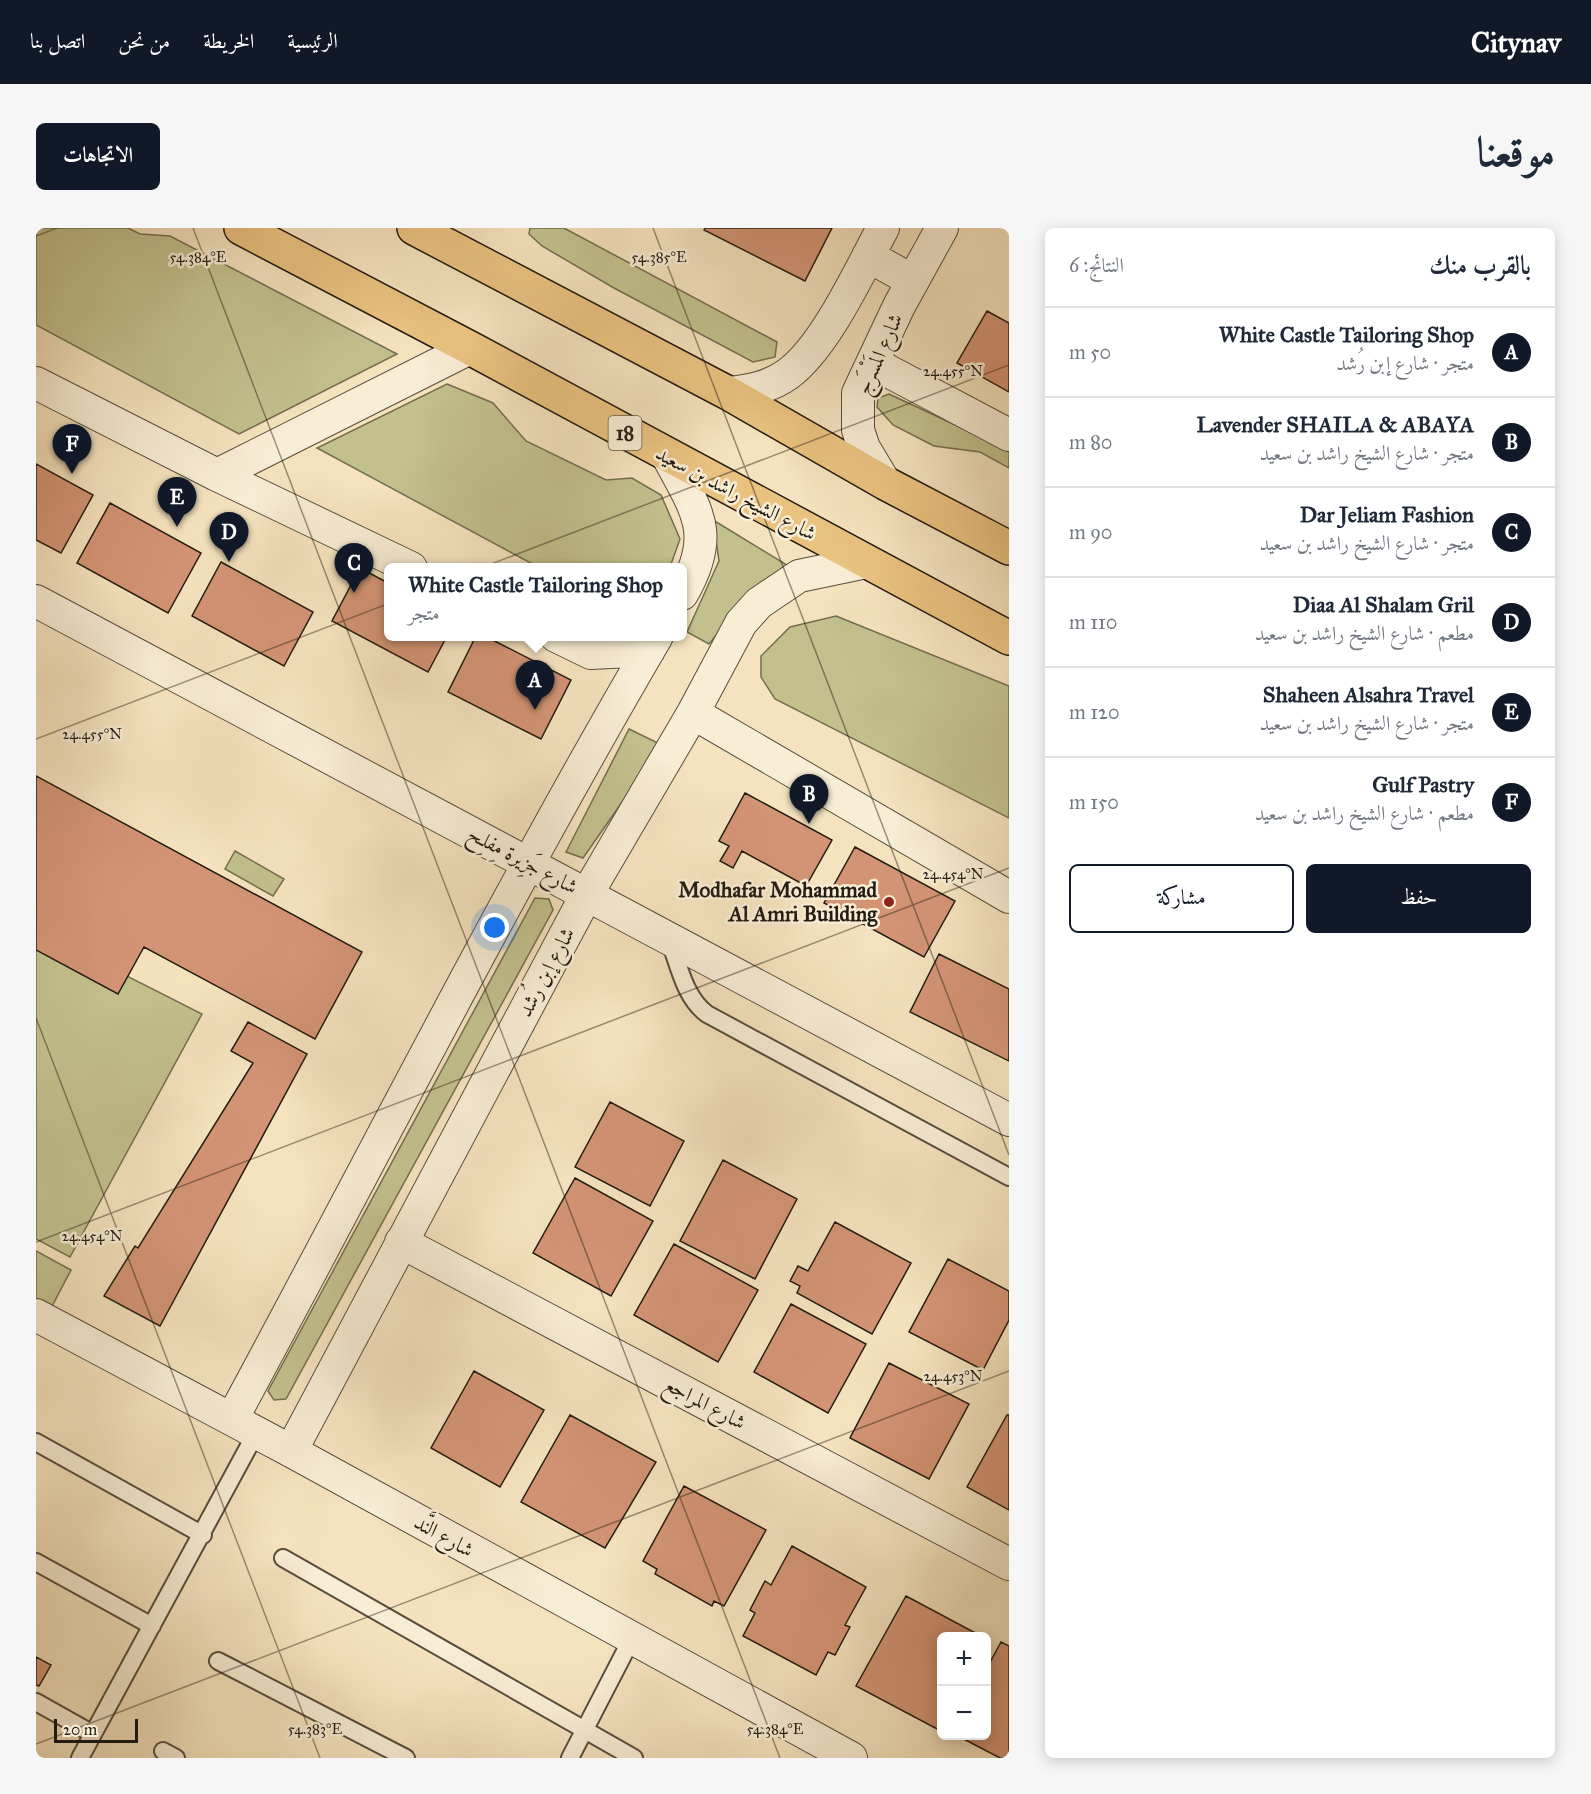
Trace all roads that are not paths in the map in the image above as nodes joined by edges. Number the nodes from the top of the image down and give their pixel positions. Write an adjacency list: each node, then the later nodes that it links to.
1 (240, 228): 7 (main road, شارع الشيخ راشد بن سعيد / 18)
2 (414, 228): 10 (main road)
3 (883, 228): 5 (street)
4 (942, 228): 6 (street, شارع المَسْرَج)
5 (868, 256): 6 (street); 10 (street)
6 (913, 281): 8 (street, شارع المَسْرَج)
7 (470, 348): 12 (main road, شارع الشيخ راشد بن سعيد / 18); 13 (street)
8 (873, 363): 11 (street); 14 (street, شارع المَسْرَج)
9 (36, 383): 13 (street)
10 (728, 393): 14 (main road)
11 (1009, 435)
12 (667, 455): 16 (main road, شارع الشيخ راشد بن سعيد / 18); 18 (street)
13 (217, 475): 17 (street)
14 (885, 483): 15 (main road)
15 (1009, 548)
16 (866, 562): 20 (main road, شارع الشيخ راشد بن سعيد / 18); 25 (street, شارع إبن رُشد)
17 (403, 563)
18 (687, 585)
19 (36, 601): 26 (street, شارع جَزِيرة مِفلِح)
20 (1009, 638)
21 (566, 641): 23 (street)
22 (653, 643): 23 (street); 24 (street)
23 (591, 653): 24 (street)
24 (614, 708): 26 (street)
25 (693, 713): 27 (street, شارع إبن رُشد); 28 (street)
26 (530, 864): 27 (street, شارع جَزِيرة مِفلِح); 34 (street)
27 (587, 894): 29 (street, شارع جَزِيرة مِفلِح); 32 (street, شارع إبن رُشد)
28 (1009, 897)
29 (669, 938): 30 (street, شارع جَزِيرة مِفلِح); 31 (lane)
30 (1009, 1120)
31 (1009, 1177)
32 (401, 1242): 36 (street, شارع إبن رُشد); 40 (street, شارع المراجع)
33 (36, 1316): 34 (street, شارع النَّد)
34 (244, 1426): 36 (street, شارع النَّد); 37 (lane)
35 (36, 1442): 37 (lane)
36 (291, 1451): 42 (street, شارع النَّد)
37 (203, 1536): 41 (lane)
38 (283, 1558): 45 (lane)
39 (36, 1562): 41 (lane)
40 (1009, 1564)
41 (152, 1626): 46 (lane)
42 (632, 1640): 45 (lane); 51 (street, شارع النَّد)
43 (218, 1661): 48 (lane)
44 (36, 1702): 46 (lane)
45 (585, 1731): 49 (lane); 50 (lane)
46 (93, 1734): 47 (lane)
47 (80, 1758)
48 (406, 1758)
49 (570, 1758)
50 (634, 1758)
51 (851, 1758)

